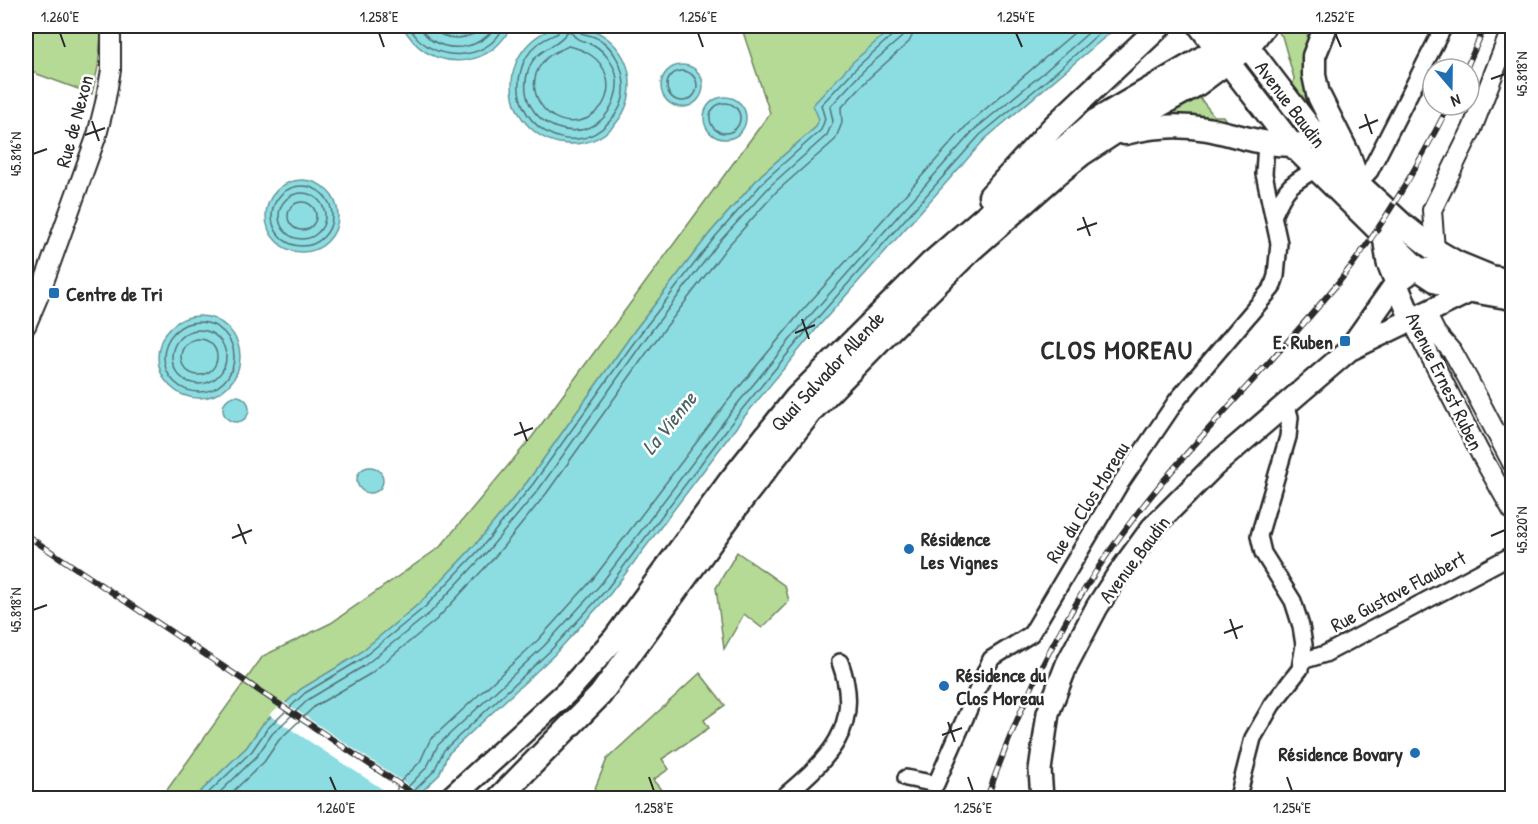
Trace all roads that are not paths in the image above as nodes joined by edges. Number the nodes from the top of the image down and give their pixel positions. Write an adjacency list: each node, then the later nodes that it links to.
1 (111, 26): 28 (street, Rue de Nexon)
2 (1160, 26): 22 (main road)
3 (1200, 26): 9 (main road)
4 (1264, 26): 9 (main road, Avenue Baudin)
5 (1312, 26): 10 (main road)
6 (1326, 26): 10 (main road)
7 (1444, 26): 16 (street)
8 (1512, 27): 17 (street)
9 (1231, 38): 11 (main road, Quai Salvador Allende); 12 (main road, Avenue Baudin); 14 (main road, Avenue Baudin); 22 (main road, Quai Salvador Allende)
10 (1314, 56): 16 (main road)
11 (1104, 140): 13 (main road); 38 (main road, Quai Salvador Allende)
12 (1320, 142): 14 (main road); 16 (main road, Avenue Baudin)
13 (1266, 143): 14 (main road); 15 (main road); 18 (street, Rue du Clos Moreau)
14 (1292, 145): 15 (main road, Avenue Baudin)
15 (1312, 166): 18 (street); 20 (main road, Avenue Baudin)
16 (1359, 183): 19 (main road, Avenue Baudin)
17 (1432, 210): 19 (street); 21 (street)
18 (1274, 214): 36 (street, Rue du Clos Moreau)
19 (1403, 225): 21 (main road, Avenue Baudin)
20 (1384, 237): 21 (main road, Avenue Baudin); 24 (main road)
21 (1430, 257): 23 (main road); 24 (main road, Avenue Baudin); 25 (main road); 27 (main road)
22 (931, 263): 37 (main road, Quai Salvador Allende)
23 (1502, 279)
24 (1396, 284): 27 (main road, Avenue Ernest Ruben); 29 (main road, Avenue Baudin)
25 (1471, 291): 26 (main road); 27 (main road, Avenue Baudin)
26 (1512, 298)
27 (1419, 316): 29 (main road, Avenue Baudin); 31 (street, Avenue Ernest Ruben); 32 (street, Avenue Ernest Ruben)
28 (26, 326)
29 (1348, 351): 30 (main road, Avenue Baudin)
30 (1286, 404): 34 (street); 40 (main road, Avenue Baudin)
31 (1512, 463)
32 (1512, 510)
33 (1512, 555): 34 (street, Rue Gustave Flaubert)
34 (1302, 661): 41 (street)
35 (840, 662): 39 (street)
36 (906, 778)
37 (451, 798)
38 (500, 798)
39 (782, 798)
40 (1042, 798)
41 (1239, 798)

